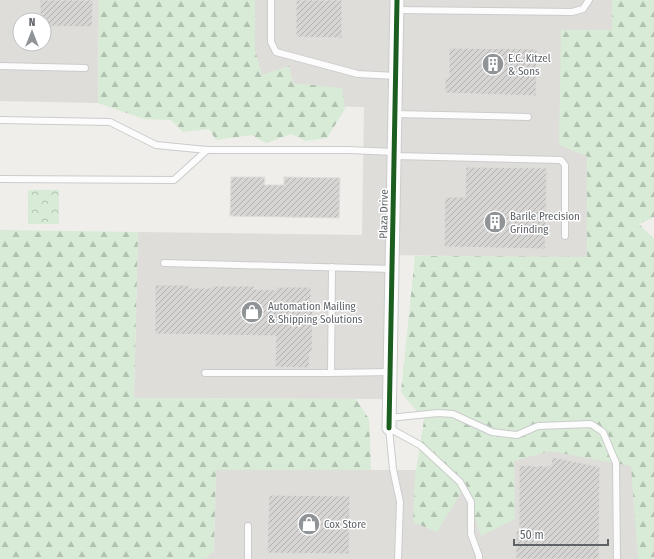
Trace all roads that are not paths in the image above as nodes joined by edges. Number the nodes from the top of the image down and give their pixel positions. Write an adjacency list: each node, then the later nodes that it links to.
1 (271, 0): 6 (lane)
2 (589, 0): 3 (lane)
3 (397, 5): 6 (street, Plaza Drive)
4 (0, 66): 5 (lane)
5 (85, 68)
6 (397, 76): 7 (street, Plaza Drive)
7 (396, 114): 8 (lane); 11 (street, Plaza Drive)
8 (528, 117)
9 (0, 120): 10 (lane)
10 (207, 150): 11 (lane); 12 (lane)
11 (395, 154): 13 (lane); 16 (street, Plaza Drive)
12 (0, 179)
13 (565, 236)
14 (164, 263): 15 (lane)
15 (332, 267): 16 (lane); 19 (lane)
16 (393, 269): 17 (street, Plaza Drive)
17 (390, 372): 19 (lane); 20 (street, Plaza Drive)
18 (205, 373): 19 (lane)
19 (331, 373)
20 (389, 423): 23 (lane); 24 (lane); 25 (lane)
21 (248, 526): 22 (lane)
22 (248, 559)
23 (398, 559)
24 (479, 559)
25 (617, 559)

